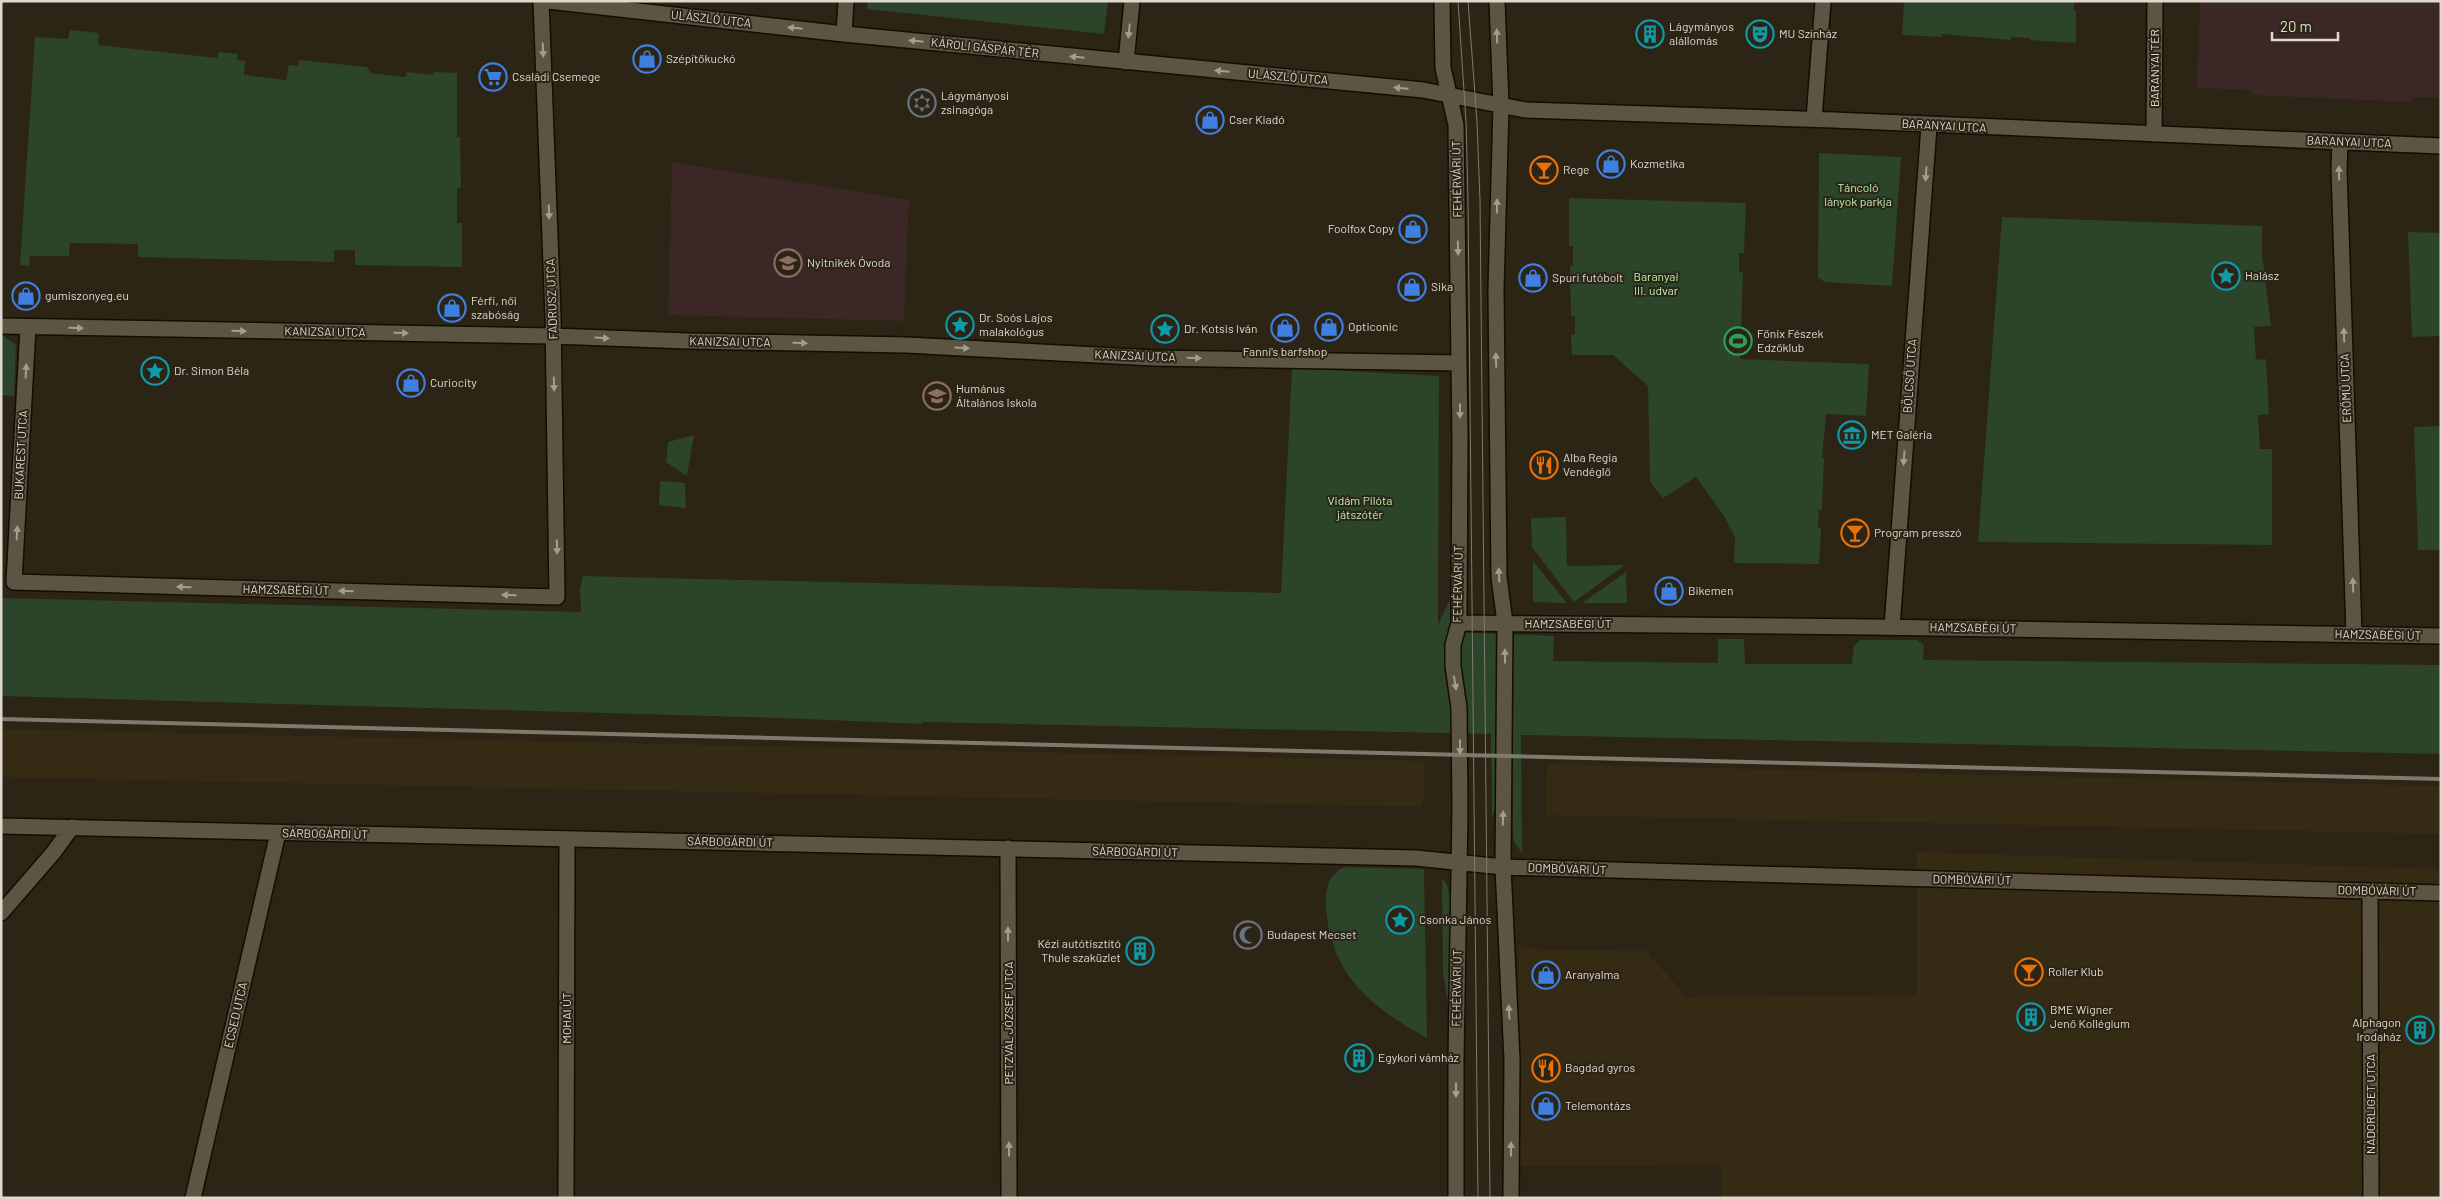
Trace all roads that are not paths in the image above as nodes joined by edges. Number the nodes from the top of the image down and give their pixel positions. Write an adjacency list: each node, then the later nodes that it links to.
1 (541, 1): 20 (street, FADRUSZ UTCA, one-way to 20)
2 (548, 1): 9 (street, ULÁSZLÓ UTCA, one-way to 2)
3 (846, 1): 9 (street)
4 (1132, 1): 10 (street, one-way to 10)
5 (1442, 1): 11 (street, FEHÉRVÁRI ÚT)
6 (1497, 1): 12 (street, one-way to 6)
7 (1823, 1): 13 (street)
8 (2155, 1): 15 (street, BARANYAI TÉR)
9 (844, 34): 10 (street, KÁROLI GÁSPÁR TÉR, one-way to 9)
10 (1126, 62): 11 (street, ULÁSZLÓ UTCA, one-way to 10)
11 (1449, 95): 12 (street, BARANYAI UTCA); 21 (street, FEHÉRVÁRI ÚT, one-way to 21)
12 (1501, 106): 13 (street, BARANYAI UTCA); 25 (street, one-way to 12)
13 (1814, 119): 14 (street, BARANYAI UTCA)
14 (1928, 126): 15 (street, BARANYAI UTCA); 26 (street, BÖLCSŐ UTCA, one-way to 26)
15 (2154, 134): 16 (street, BARANYAI UTCA)
16 (2340, 142): 17 (street, BARANYAI UTCA); 27 (street, ERŐMŰ UTCA, one-way to 16)
17 (2441, 146)
18 (1, 326): 19 (street, KANIZSAI UTCA)
19 (28, 327): 20 (street, KANIZSAI UTCA, one-way to 20); 22 (street, BUKAREST UTCA, one-way to 19)
20 (554, 336): 21 (street, KANIZSAI UTCA, one-way to 21); 23 (street, FADRUSZ UTCA, one-way to 23)
21 (1459, 362): 24 (street, FEHÉRVÁRI ÚT, one-way to 24)
22 (14, 582): 23 (street, HAMZSABÉGI ÚT, one-way to 22)
23 (557, 597)
24 (1459, 623): 25 (street, HAMZSABÉGI ÚT); 34 (street, FEHÉRVÁRI ÚT, one-way to 34)
25 (1505, 624): 26 (street, HAMZSABÉGI ÚT); 35 (street, one-way to 25)
26 (1892, 627): 27 (street, HAMZSABÉGI ÚT)
27 (2354, 634): 28 (street, HAMZSABÉGI ÚT)
28 (2441, 636)
29 (1, 826): 30 (street, SÁRBOGÁRDI ÚT)
30 (72, 827): 31 (street, SÁRBOGÁRDI ÚT); 38 (street)
31 (278, 833): 32 (street, SÁRBOGÁRDI ÚT); 39 (street, ECSED UTCA)
32 (567, 839): 33 (street, SÁRBOGÁRDI ÚT); 40 (street, MOHAI ÚT)
33 (1008, 848): 34 (street, SÁRBOGÁRDI ÚT); 41 (street, PETZVÁL JÓZSEF UTCA, one-way to 33)
34 (1459, 862): 35 (street, SÁRBOGÁRDI ÚT); 42 (street, FEHÉRVÁRI ÚT, one-way to 42)
35 (1503, 867): 36 (street, DOMBÓVÁRI ÚT); 43 (street, one-way to 35)
36 (2370, 891): 37 (street, DOMBÓVÁRI ÚT); 44 (street, NÁDORLIGET UTCA)
37 (2441, 892)
38 (1, 913)
39 (193, 1198)
40 (566, 1198)
41 (1009, 1198)
42 (1456, 1198)
43 (1511, 1198)
44 (2371, 1198)

